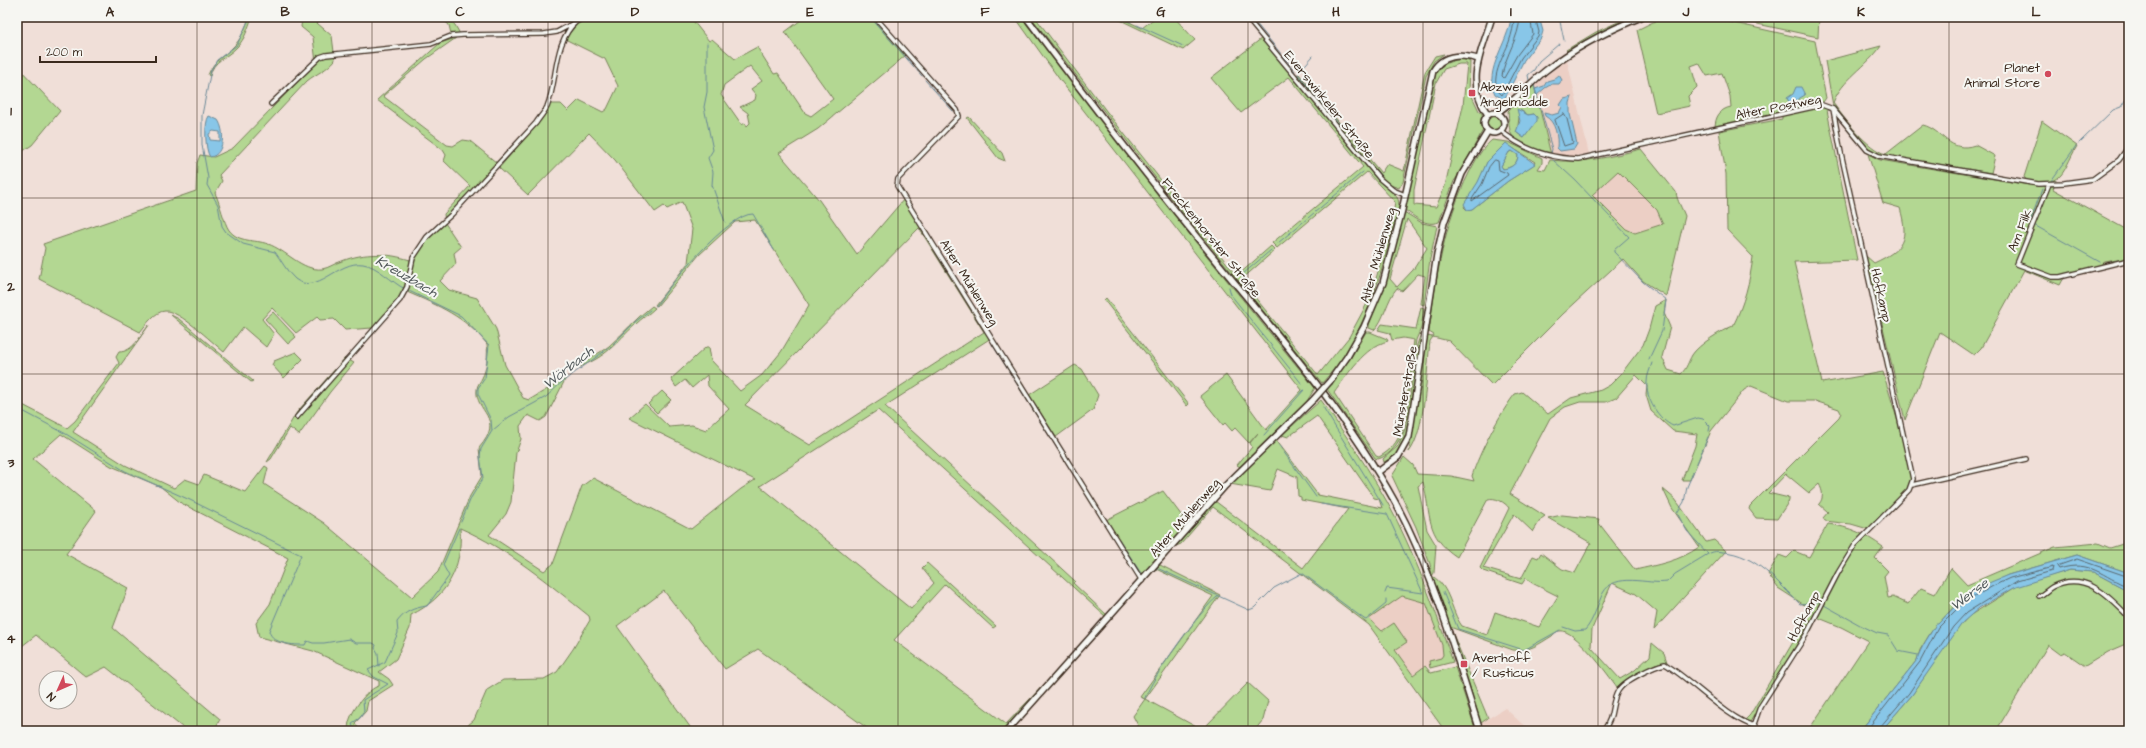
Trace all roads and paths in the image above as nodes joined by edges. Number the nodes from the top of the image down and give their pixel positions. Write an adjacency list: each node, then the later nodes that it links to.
1 (585, 17): 7 (street)
2 (875, 17): 27 (street, Alter Mühlenweg)
3 (1026, 17): 25 (main road, Freckenhorster Straße)
4 (1246, 17): 21 (street, Everswinkeler Straße)
5 (1492, 17): 10 (main road)
6 (1641, 17): 12 (main road)
7 (577, 21): 8 (street); 9 (street)
8 (556, 32): 9 (street); 11 (street)
9 (564, 38): 23 (street)
10 (1478, 59): 15 (main road); 21 (main road, Alter Mühlenweg)
11 (271, 104)
12 (1510, 104): 14 (main road); 16 (main road)
13 (1833, 108): 17 (street, Alter Postweg); 20 (street, Alter Postweg); 26 (street, Hofkamp)
14 (1496, 113): 15 (main road); 16 (main road)
15 (1488, 115): 18 (main road)
16 (1503, 119): 17 (main road)
17 (1500, 130): 18 (main road)
18 (1488, 131): 25 (main road, Münsterstraße)
19 (2129, 146): 20 (street, Alter Postweg)
20 (2049, 184): 22 (street, Am Filk)
21 (1405, 195): 27 (main road, Alter Mühlenweg, bridge)
22 (2129, 260)
23 (297, 417)
24 (2026, 459): 26 (street)
25 (1378, 472): 32 (main road)
26 (1912, 484): 30 (street, Hofkamp)
27 (1142, 581): 31 (main road, Alter Mühlenweg)
28 (2039, 596): 29 (street)
29 (2129, 617)
30 (1754, 726): 33 (street); 34 (street)
31 (1007, 731)
32 (1480, 731)
33 (1603, 731)
34 (1758, 731)

